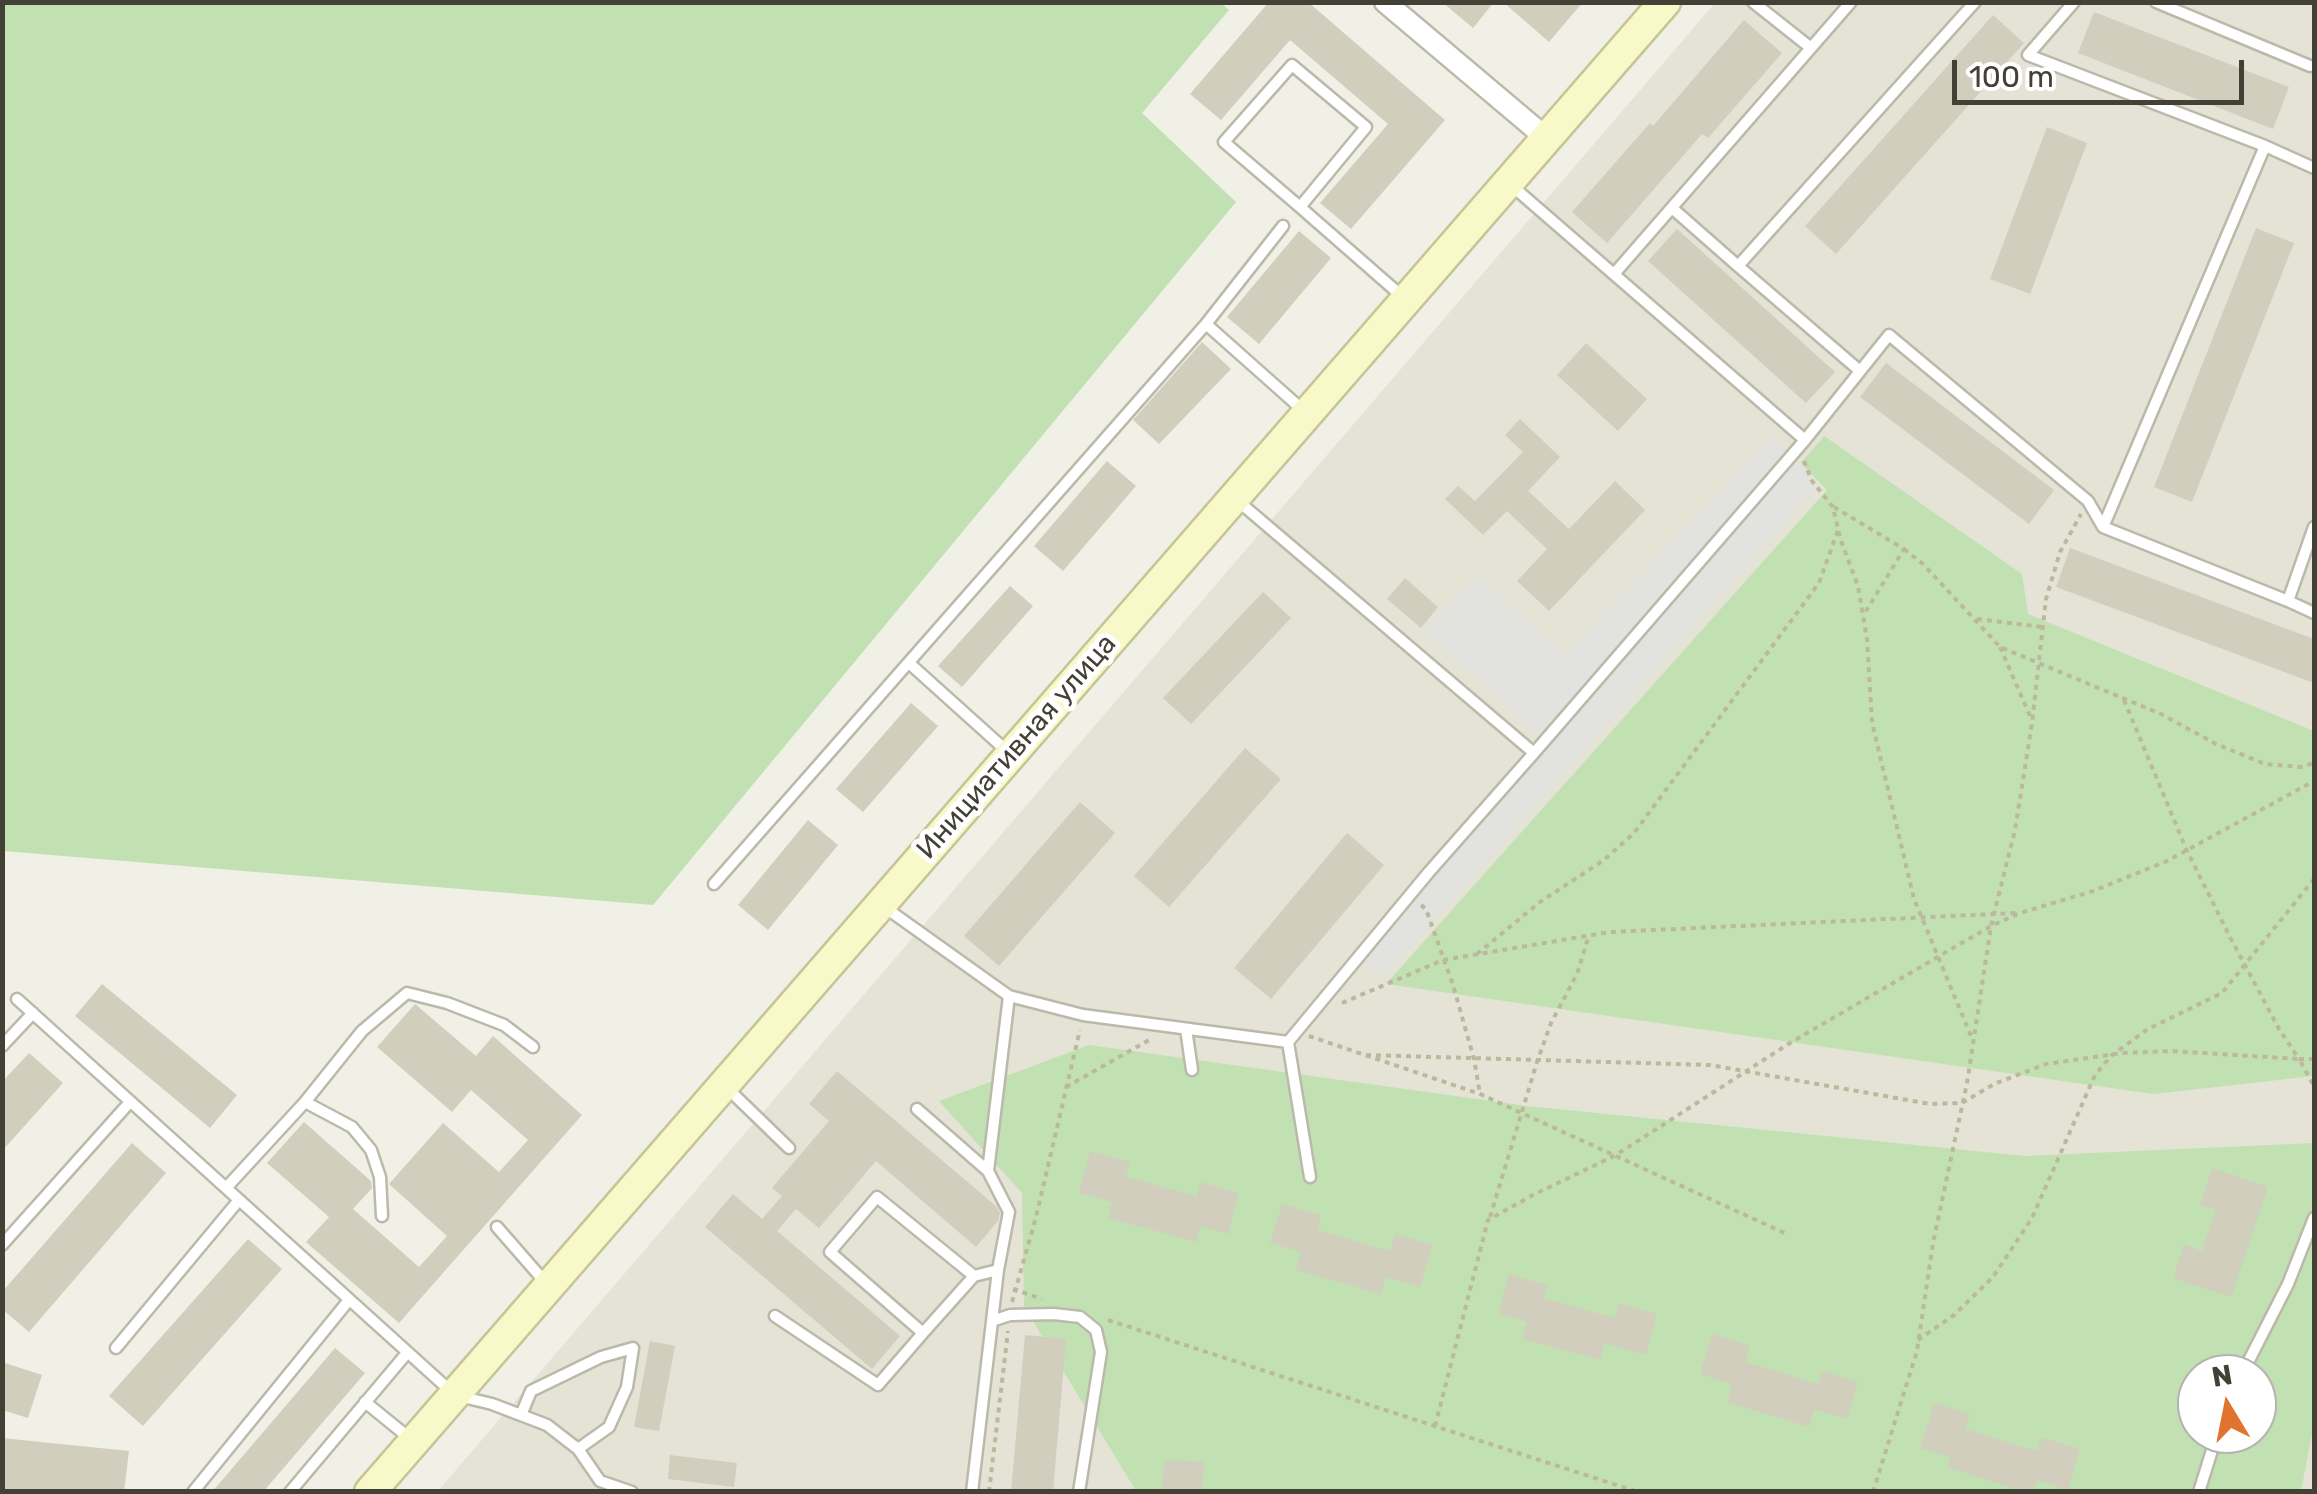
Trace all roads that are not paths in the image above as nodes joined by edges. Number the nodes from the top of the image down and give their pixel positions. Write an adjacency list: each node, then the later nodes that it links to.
1 (1384, 2): 10 (street)
2 (1665, 2): 10 (main road, Инициативная улица)
3 (1753, 2): 8 (lane)
4 (1851, 2): 8 (lane)
5 (1975, 2): 17 (lane)
6 (2074, 2): 11 (lane)
7 (2156, 2): 9 (lane)
8 (1811, 48): 15 (lane)
9 (2310, 66)
10 (1545, 137): 13 (main road, Инициативная улица)
11 (2265, 146): 12 (lane); 25 (lane)
12 (2314, 168)
13 (1507, 181): 18 (lane); 19 (main road, Инициативная улица)
14 (1300, 207): 14 (lane); 19 (lane)
15 (1672, 208): 17 (lane); 18 (lane)
16 (1282, 226): 20 (lane)
17 (1738, 266): 21 (lane)
18 (1614, 274): 23 (lane)
19 (1405, 298): 22 (main road, Инициативная улица)
20 (1206, 324): 22 (lane); 29 (lane)
21 (1860, 371): 23 (lane); 25 (lane)
22 (1306, 413): 24 (main road, Инициативная улица)
23 (1802, 444): 31 (lane)
24 (1234, 497): 30 (main road, Инициативная улица); 31 (lane)
25 (2103, 527): 27 (lane)
26 (2314, 527): 27 (lane)
27 (2288, 601): 28 (lane)
28 (2314, 613)
29 (909, 663): 30 (lane); 32 (lane)
30 (1010, 754): 33 (main road, Инициативная улица)
31 (1534, 754): 38 (lane)
32 (714, 884)
33 (881, 904): 34 (lane); 42 (main road, Инициативная улица)
34 (1009, 996): 37 (lane); 47 (lane)
35 (17, 999): 36 (lane)
36 (33, 1013): 39 (lane); 43 (lane)
37 (1186, 1030): 38 (lane); 41 (lane)
38 (1288, 1042): 48 (lane)
39 (2, 1046)
40 (534, 1047): 44 (lane)
41 (1192, 1070)
42 (724, 1085): 46 (lane); 57 (main road, Инициативная улица)
43 (130, 1102): 49 (lane); 54 (lane)
44 (305, 1102): 49 (lane); 51 (lane)
45 (917, 1108): 47 (lane)
46 (790, 1148)
47 (988, 1170): 55 (lane)
48 (1310, 1177)
49 (226, 1188): 50 (lane)
50 (239, 1200): 58 (lane); 62 (lane)
51 (382, 1216)
52 (2314, 1218): 64 (lane)
53 (497, 1227): 57 (lane)
54 (2, 1245)
55 (998, 1270): 56 (lane); 60 (lane)
56 (974, 1276): 61 (lane); 61 (lane)
57 (549, 1287): 65 (main road, Инициативная улица)
58 (349, 1300): 63 (lane); 71 (lane)
59 (774, 1316): 61 (lane)
60 (992, 1320): 75 (lane); 76 (lane)
61 (923, 1333)
62 (116, 1348)
63 (407, 1352): 65 (lane); 66 (lane)
64 (2252, 1354)
65 (454, 1395): 67 (lane); 68 (main road, Инициативная улица)
66 (365, 1402): 68 (lane); 72 (lane)
67 (521, 1415): 69 (lane); 69 (lane)
68 (414, 1442): 73 (main road, Инициативная улица)
69 (578, 1449): 74 (lane)
70 (2211, 1454): 77 (lane)
71 (194, 1492)
72 (290, 1492)
73 (370, 1492)
74 (632, 1492)
75 (972, 1492)
76 (1079, 1492)
77 (2199, 1492)

